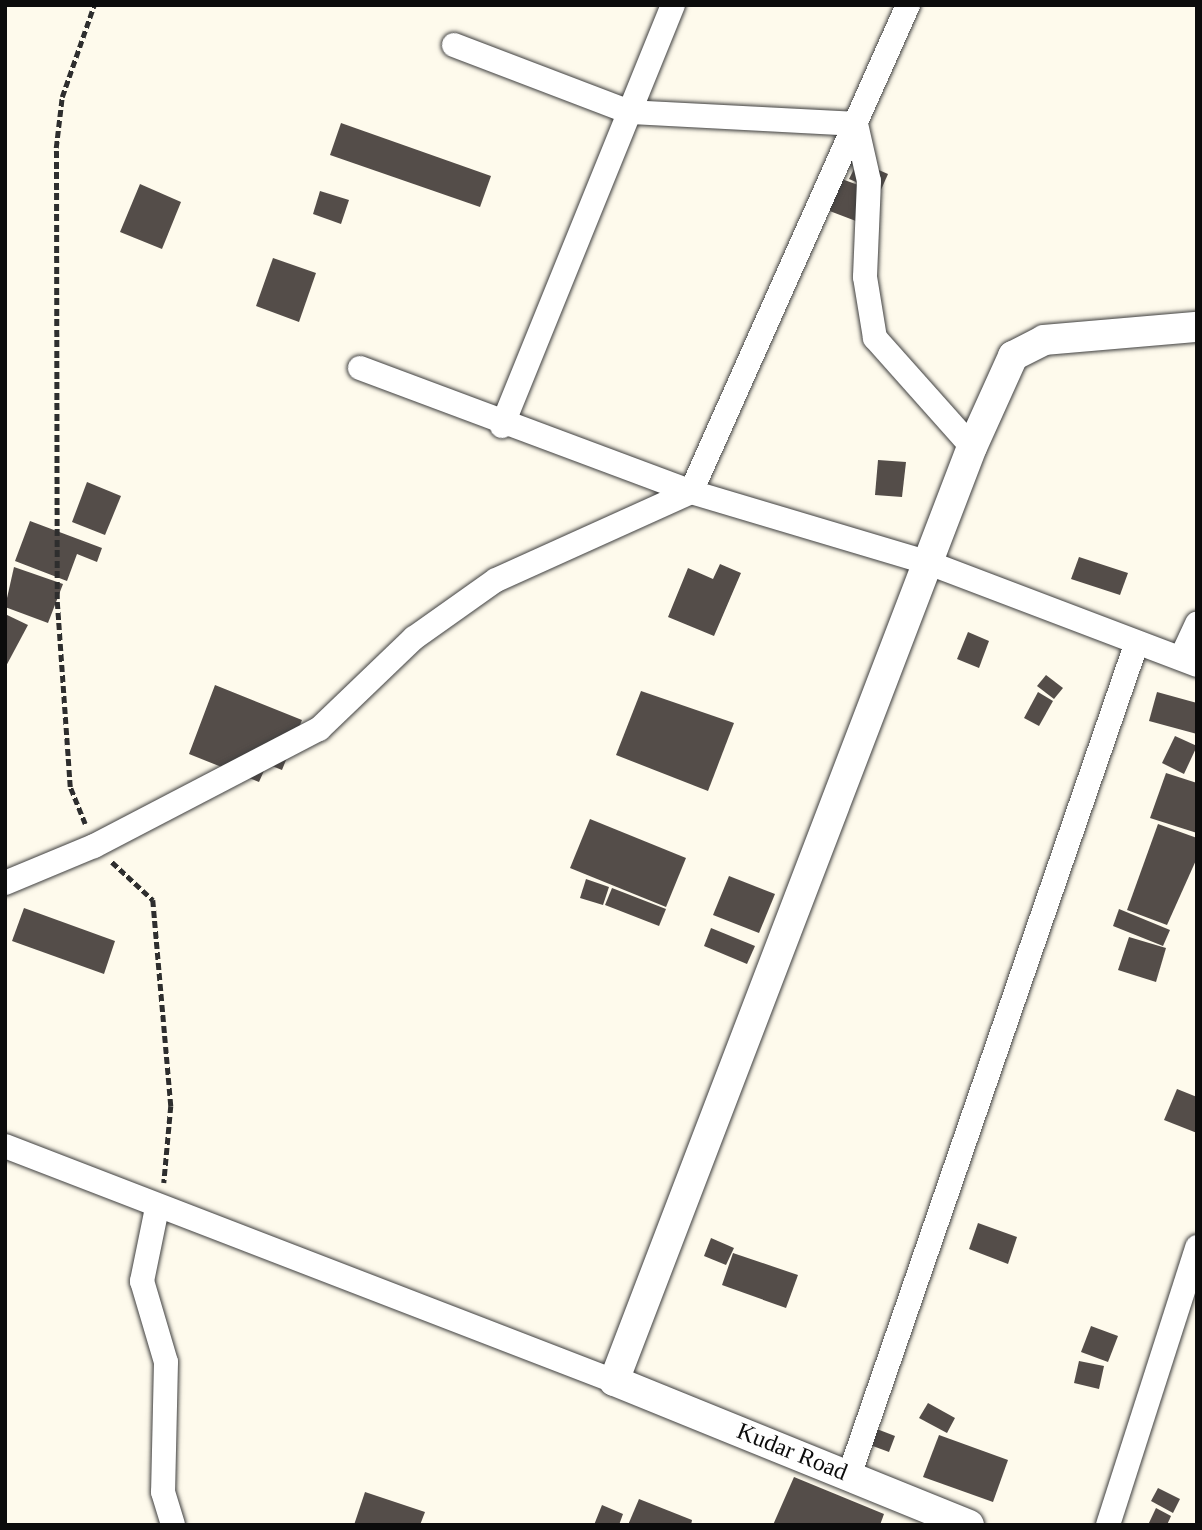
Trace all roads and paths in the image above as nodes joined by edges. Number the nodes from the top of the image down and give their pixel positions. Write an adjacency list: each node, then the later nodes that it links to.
1 (94, 5): 16 (path)
2 (673, 5): 5 (street)
3 (908, 5): 6 (street)
4 (454, 45): 5 (street)
5 (629, 112): 6 (street); 9 (street)
6 (856, 124): 10 (street); 11 (street)
7 (1197, 327): 10 (street)
8 (360, 368): 9 (street)
9 (502, 426): 11 (street)
10 (972, 447): 12 (street)
11 (691, 492): 12 (street); 16 (street)
12 (929, 563): 14 (street); 21 (street)
13 (1197, 624): 15 (street)
14 (1137, 642): 15 (street); 22 (street)
15 (1189, 662)
16 (94, 846): 17 (street); 19 (path)
17 (5, 883)
18 (5, 1146): 19 (street)
19 (157, 1208): 21 (street); 23 (street)
20 (1197, 1247): 25 (street)
21 (614, 1381): 22 (street, Kudar Road)
22 (849, 1476): 24 (street, Kudar Road)
23 (173, 1525)
24 (969, 1525)
25 (1108, 1525)

